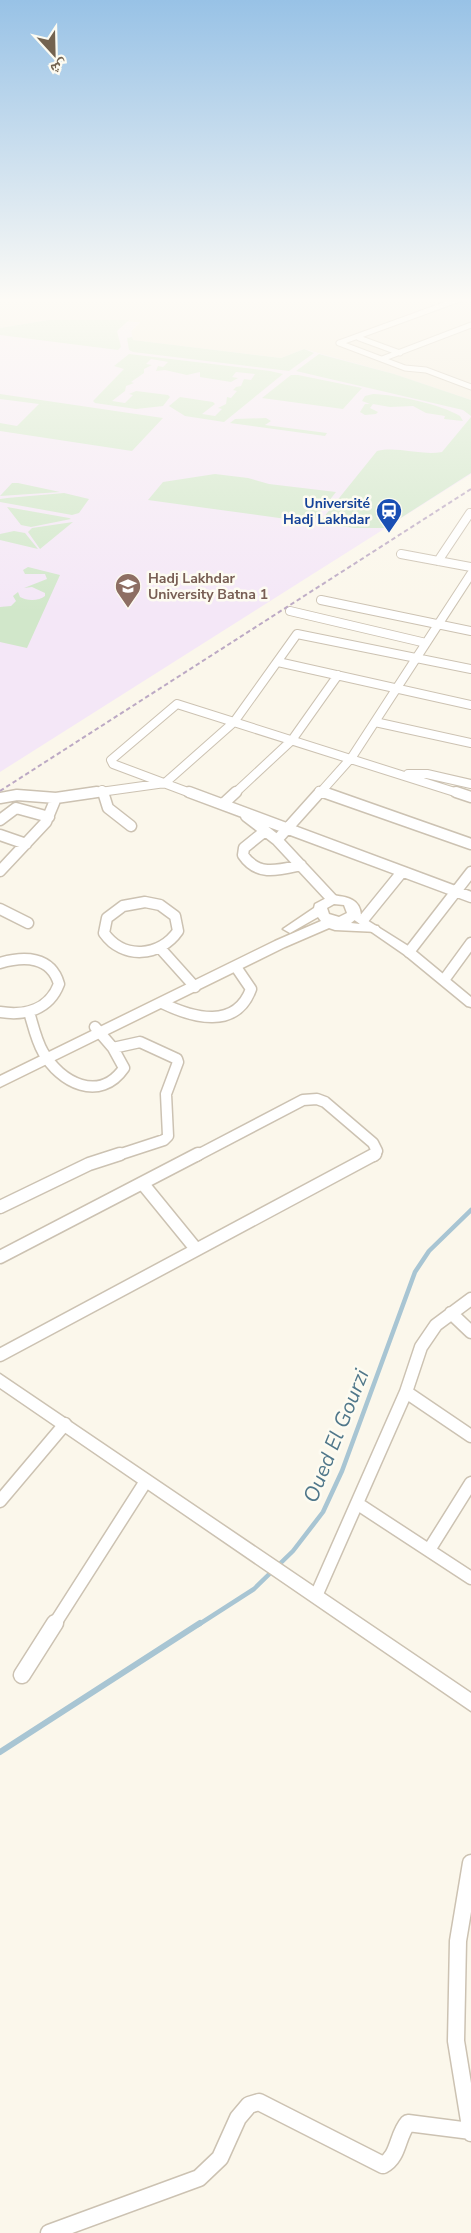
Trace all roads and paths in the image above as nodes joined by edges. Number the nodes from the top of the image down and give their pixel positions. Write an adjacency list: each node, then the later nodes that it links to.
1 (471, 512): 3 (street)
2 (401, 554): 3 (street)
3 (438, 561): 4 (street)
4 (471, 567)
5 (471, 574): 6 (street)
6 (459, 593): 7 (street); 9 (street)
7 (471, 595)
8 (290, 611): 11 (street)
9 (441, 625): 9 (street); 10 (street); 11 (street)
10 (471, 631)
11 (426, 643): 12 (street)
12 (417, 657): 13 (street); 14 (street); 16 (street)
13 (278, 662): 15 (street); 18 (street)
14 (471, 669)
15 (338, 675): 16 (street); 20 (street)
16 (397, 688): 17 (street); 19 (street)
17 (471, 705)
18 (234, 722): 20 (street); 25 (street); 25 (street)
19 (375, 722): 21 (street); 22 (street)
20 (292, 740): 22 (street); 31 (street)
21 (471, 743)
22 (352, 757): 23 (street); 27 (street)
23 (404, 774): 24 (street); 28 (street)
24 (470, 782): 28 (street)
25 (165, 783): 26 (street); 31 (street)
26 (102, 790): 30 (street); 35 (street)
27 (319, 791): 36 (street); 41 (street)
28 (467, 796)
29 (0, 798): 30 (street)
30 (56, 798): 33 (street)
31 (223, 804): 32 (street)
32 (239, 810): 36 (street); 37 (street)
33 (49, 817): 34 (street); 40 (street)
34 (0, 820)
35 (131, 826)
36 (286, 827): 39 (street); 44 (street)
37 (265, 831): 39 (street); 42 (street)
38 (0, 835): 40 (street)
39 (277, 840): 42 (street)
40 (26, 844): 43 (street)
41 (471, 844)
42 (301, 865): 48 (street)
43 (0, 871)
44 (402, 872): 46 (street); 51 (street)
45 (471, 872): 46 (street)
46 (456, 892): 47 (street); 56 (street)
47 (471, 897)
48 (332, 899): 50 (main road); 51 (main road)
49 (0, 909): 52 (street)
50 (320, 910): 53 (main road); 60 (main road)
51 (363, 921): 53 (main road); 53 (main road); 56 (street)
52 (28, 923)
53 (327, 923): 58 (main road)
54 (471, 943): 59 (street)
55 (160, 948): 55 (street); 60 (street)
56 (409, 952): 59 (street)
57 (0, 963): 64 (street)
58 (236, 967): 60 (main road); 61 (street)
59 (444, 980): 62 (street)
60 (191, 983): 61 (main road); 65 (main road)
61 (162, 1003): 65 (main road)
62 (471, 1003)
63 (0, 1012): 64 (street)
64 (29, 1012): 67 (street)
65 (98, 1030): 66 (street); 67 (main road)
66 (113, 1048): 67 (street); 71 (street)
67 (46, 1055): 68 (main road); 69 (main road)
68 (0, 1072)
69 (0, 1083)
70 (143, 1184): 72 (street); 72 (street); 73 (street)
71 (0, 1207)
72 (196, 1249): 77 (street)
73 (0, 1257)
74 (471, 1299): 75 (street)
75 (451, 1313): 76 (street); 79 (street)
76 (471, 1332)
77 (0, 1355)
78 (2, 1386): 80 (street)
79 (406, 1392): 81 (street); 85 (street)
80 (64, 1424): 82 (street); 84 (street)
81 (471, 1436)
82 (146, 1481): 88 (street); 89 (street)
83 (471, 1483): 86 (street)
84 (0, 1501)
85 (358, 1504): 86 (street); 88 (street)
86 (429, 1550): 87 (street)
87 (471, 1578)
88 (316, 1596): 90 (street)
89 (22, 1675)
90 (471, 1703)
91 (471, 1863): 92 (street)
92 (471, 2132): 93 (street)
93 (49, 2233)

